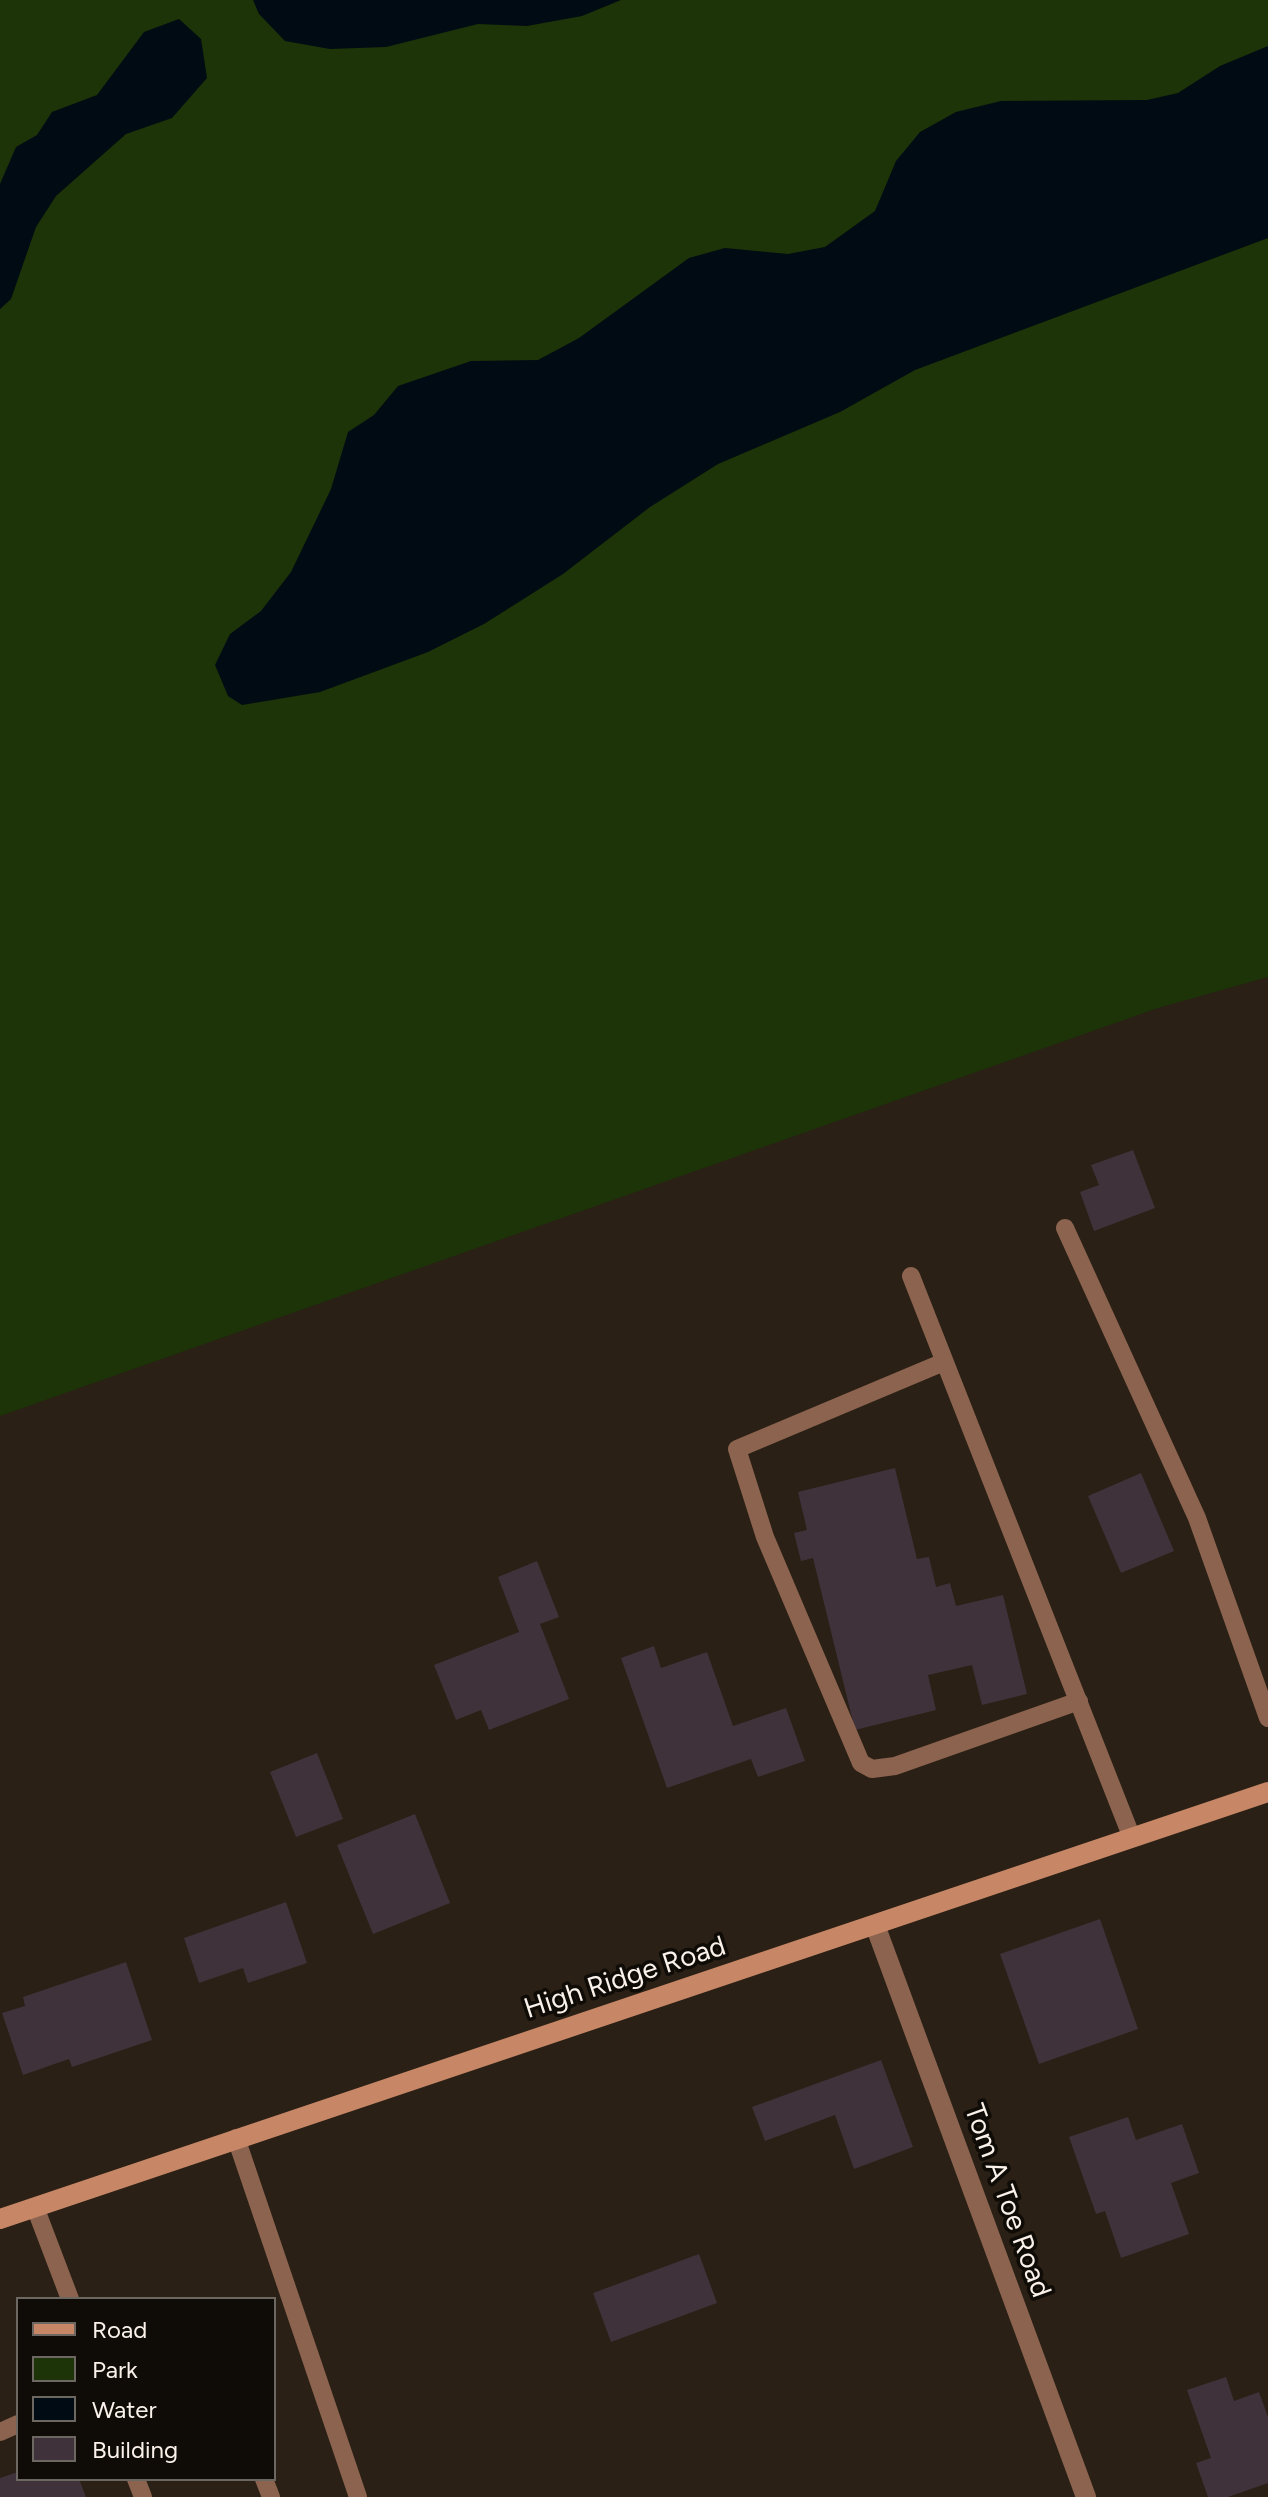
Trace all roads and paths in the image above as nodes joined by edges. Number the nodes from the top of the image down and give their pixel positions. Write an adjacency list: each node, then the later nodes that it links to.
1 (1065, 1228): 5 (lane)
2 (911, 1276): 3 (lane)
3 (944, 1362): 4 (lane); 4 (lane)
4 (1079, 1701): 7 (lane)
5 (1268, 1718)
6 (1268, 1792): 7 (street, High Ridge Road)
7 (1132, 1838): 8 (street, High Ridge Road)
8 (875, 1925): 9 (street, High Ridge Road); 14 (street, Tom A Toe Road)
9 (236, 2138): 10 (street, High Ridge Road); 13 (lane)
10 (35, 2207): 11 (street, High Ridge Road); 12 (lane)
11 (0, 2219)
12 (69, 2297)
13 (358, 2497)
14 (1086, 2497)

